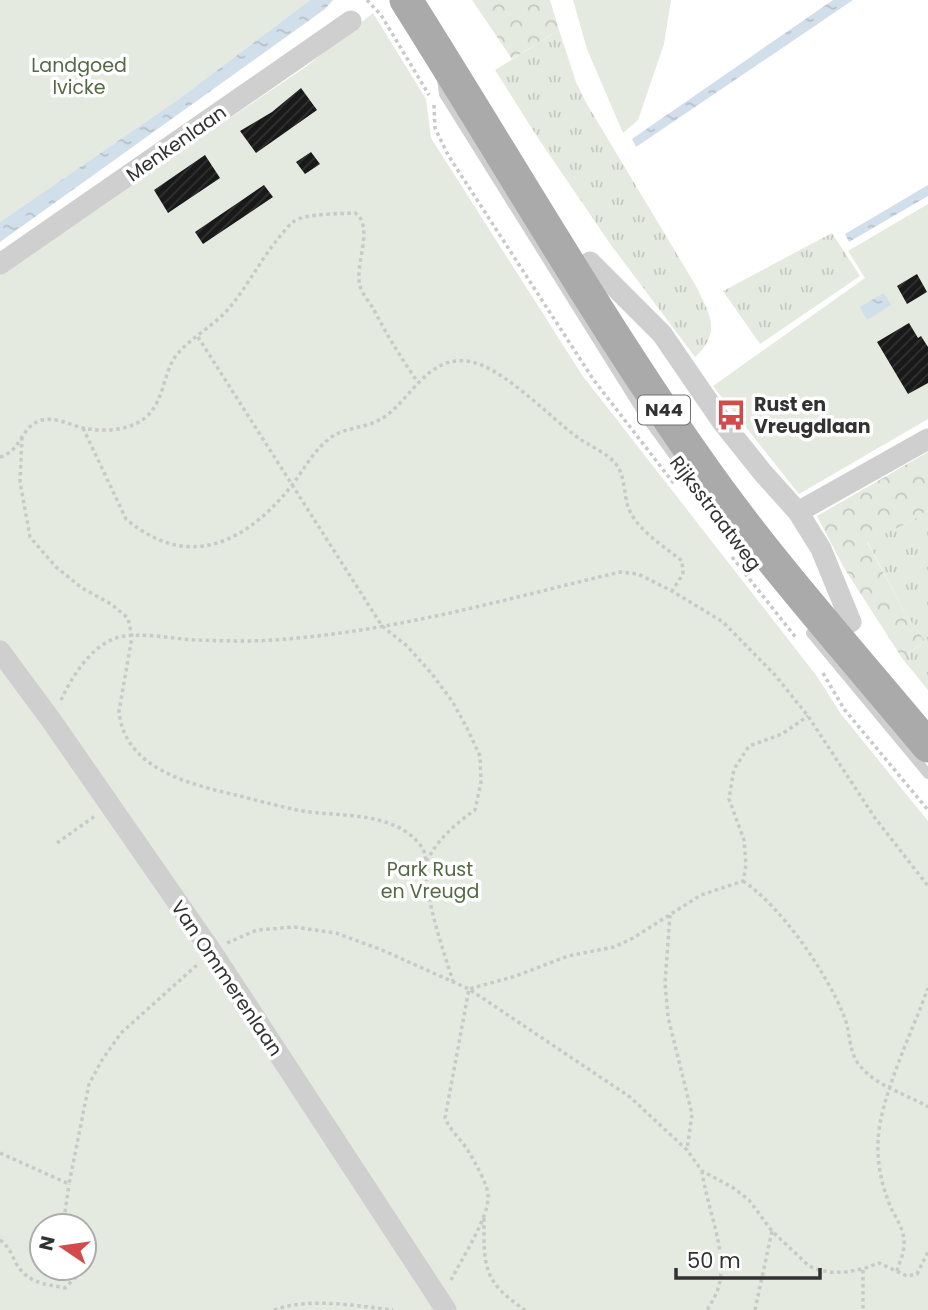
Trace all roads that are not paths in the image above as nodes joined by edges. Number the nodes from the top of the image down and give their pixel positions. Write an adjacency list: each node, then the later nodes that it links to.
1 (406, 0): 4 (main road, Rijksstraatweg / N44)
2 (428, 0): 5 (main road, Rijksstraatweg / N44)
3 (351, 21): 6 (street, Menkenlaan)
4 (436, 48): 9 (lane, Rijksstraatweg / N44); 14 (main road, Rijksstraatweg / N44)
5 (590, 262): 8 (street, Rijksstraatweg / N44); 11 (main road, Rijksstraatweg / N44)
6 (0, 264)
7 (928, 439): 8 (street)
8 (798, 512): 11 (street, Rijksstraatweg / N44)
9 (747, 554)
10 (801, 621): 15 (lane)
11 (851, 622): 13 (main road, Rijksstraatweg / N44)
12 (0, 652): 16 (street, Van Ommerenlaan)
13 (928, 714)
14 (928, 746)
15 (928, 775)
16 (442, 1304)

